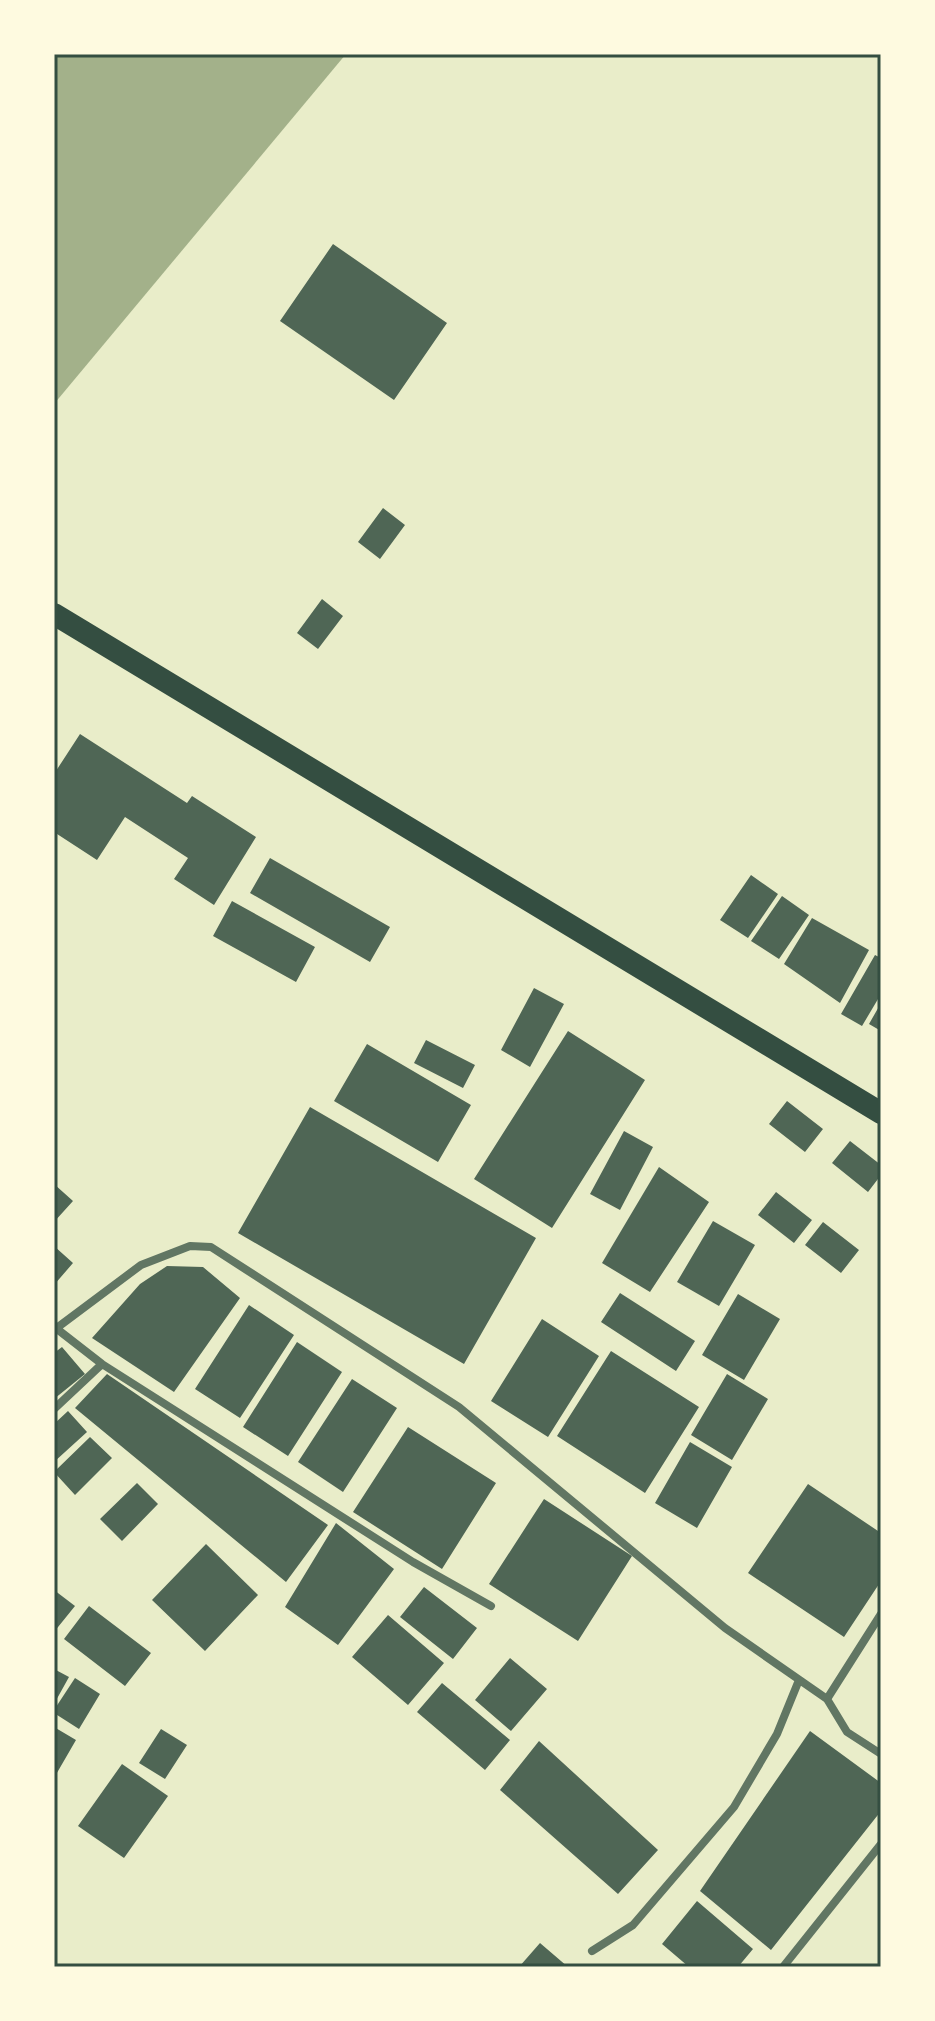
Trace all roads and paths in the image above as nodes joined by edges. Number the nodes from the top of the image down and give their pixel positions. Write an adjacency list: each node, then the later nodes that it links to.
1 (54, 614): 2 (highway)
2 (881, 1113)
3 (55, 1329): 4 (street); 8 (street)
4 (102, 1364): 5 (street); 6 (street)
5 (54, 1409)
6 (491, 1606)
7 (881, 1614): 9 (street)
8 (799, 1680): 9 (street); 12 (street)
9 (827, 1699): 10 (street)
10 (881, 1754)
11 (881, 1844): 13 (street)
12 (592, 1951)
13 (783, 1967)

